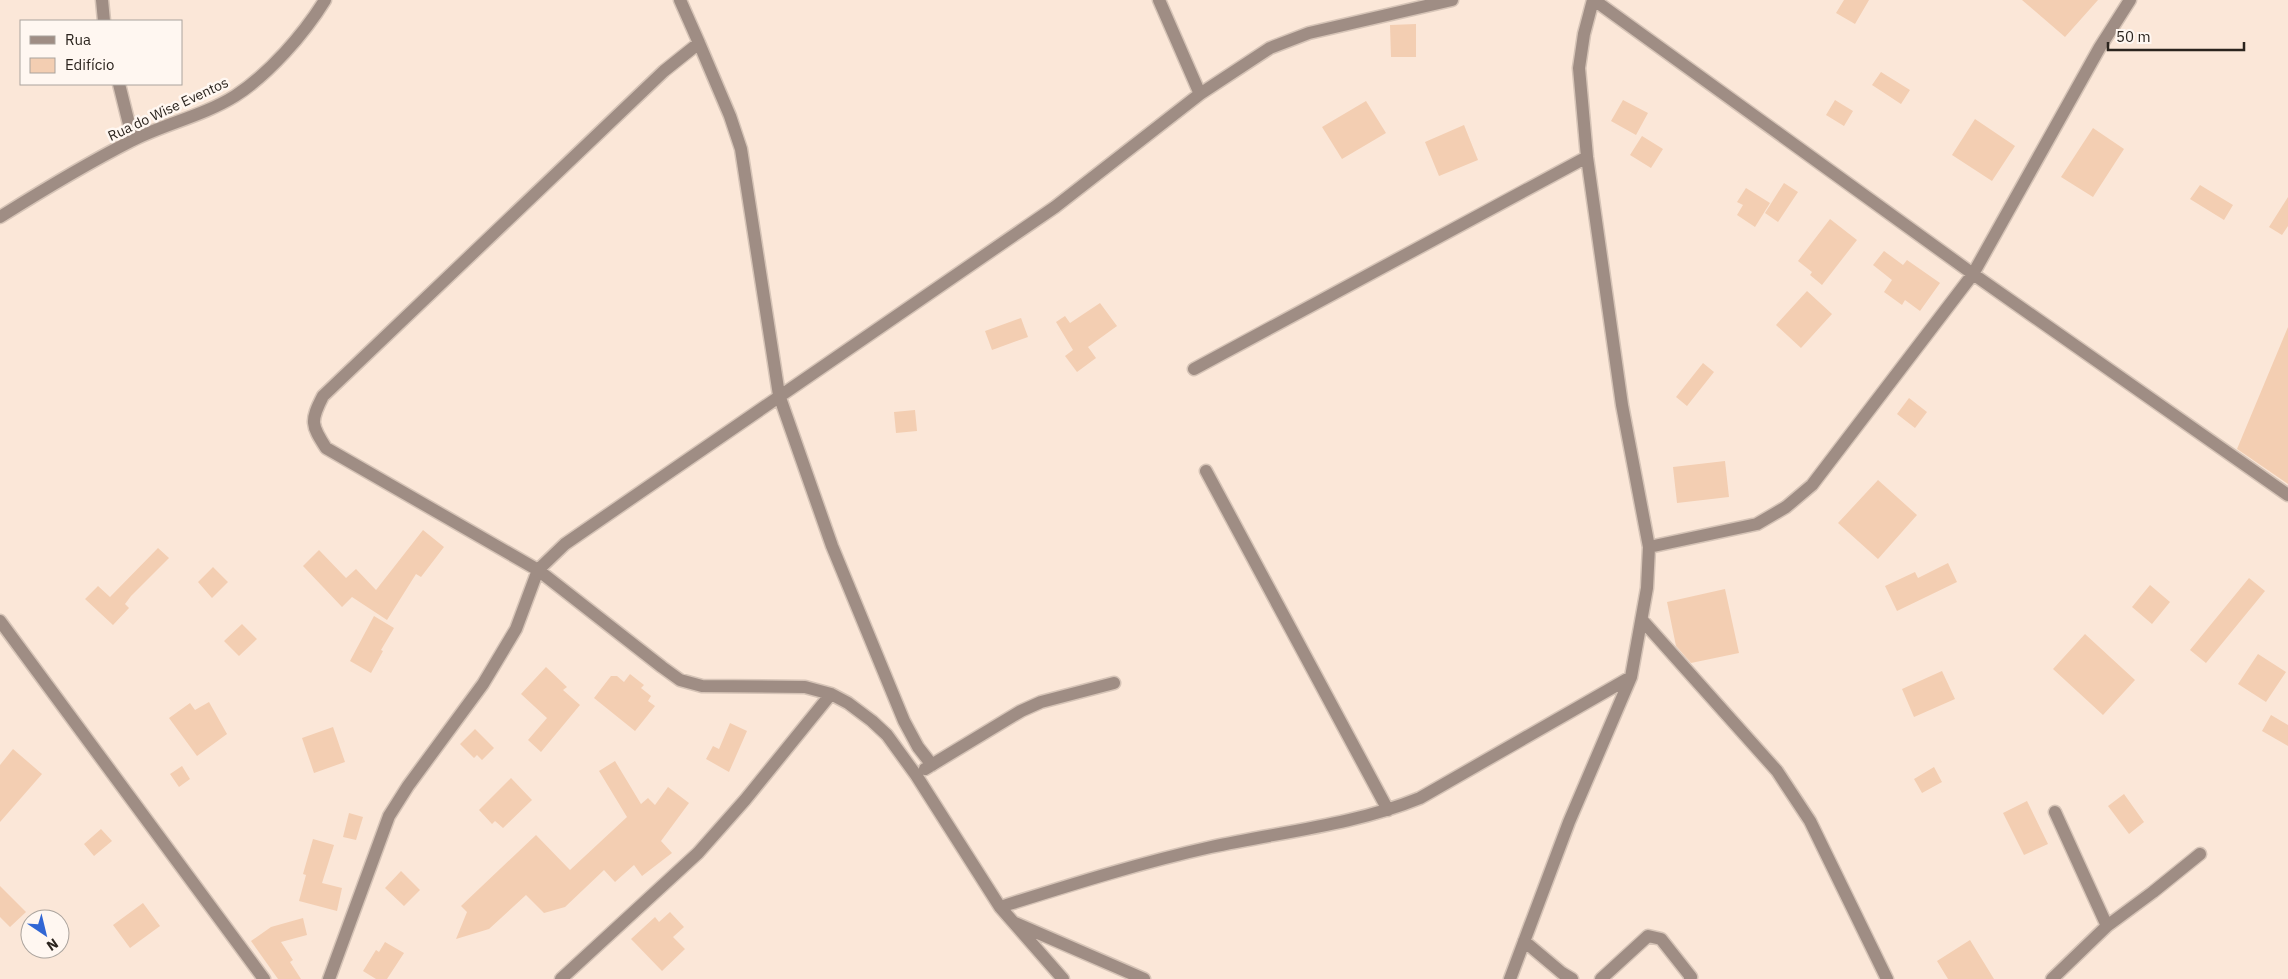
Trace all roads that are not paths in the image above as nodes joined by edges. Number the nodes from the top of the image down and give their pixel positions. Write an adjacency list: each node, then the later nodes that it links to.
1 (102, 0): 8 (street)
2 (325, 0): 12 (street, Rua do Wise Eventos)
3 (680, 0): 9 (street)
4 (1159, 0): 11 (street)
5 (1452, 0): 11 (street)
6 (1593, 0): 13 (street); 15 (street)
7 (2130, 0): 15 (street)
8 (104, 20)
9 (699, 43): 17 (street); 21 (street)
10 (118, 85): 12 (street)
11 (1200, 94): 17 (street)
12 (133, 140): 14 (street, Rua do Wise Eventos)
13 (1587, 157): 16 (street); 20 (street)
14 (0, 217)
15 (1974, 274): 19 (street); 20 (street)
16 (1194, 369)
17 (779, 396): 21 (street); 27 (street)
18 (1206, 471): 29 (street)
19 (2288, 495)
20 (1649, 546): 22 (street)
21 (538, 570): 26 (street); 37 (street)
22 (1642, 620): 24 (street); 45 (street)
23 (0, 621): 36 (street)
24 (1632, 677): 29 (street); 35 (street)
25 (1114, 683): 27 (street)
26 (832, 694): 28 (street); 38 (street)
27 (932, 766): 28 (street)
28 (916, 775): 32 (street)
29 (1388, 810): 32 (street)
30 (2055, 812): 34 (street)
31 (2200, 854): 34 (street)
32 (1000, 907): 33 (street)
33 (1011, 921): 39 (street); 40 (street)
34 (2107, 926): 46 (street)
35 (1524, 942): 41 (street); 42 (street)
36 (264, 979)
37 (329, 979)
38 (561, 979)
39 (1062, 979)
40 (1144, 979)
41 (1510, 979)
42 (1572, 979)
43 (1600, 979): 44 (street)
44 (1690, 979)
45 (1887, 979)
46 (2052, 979)

